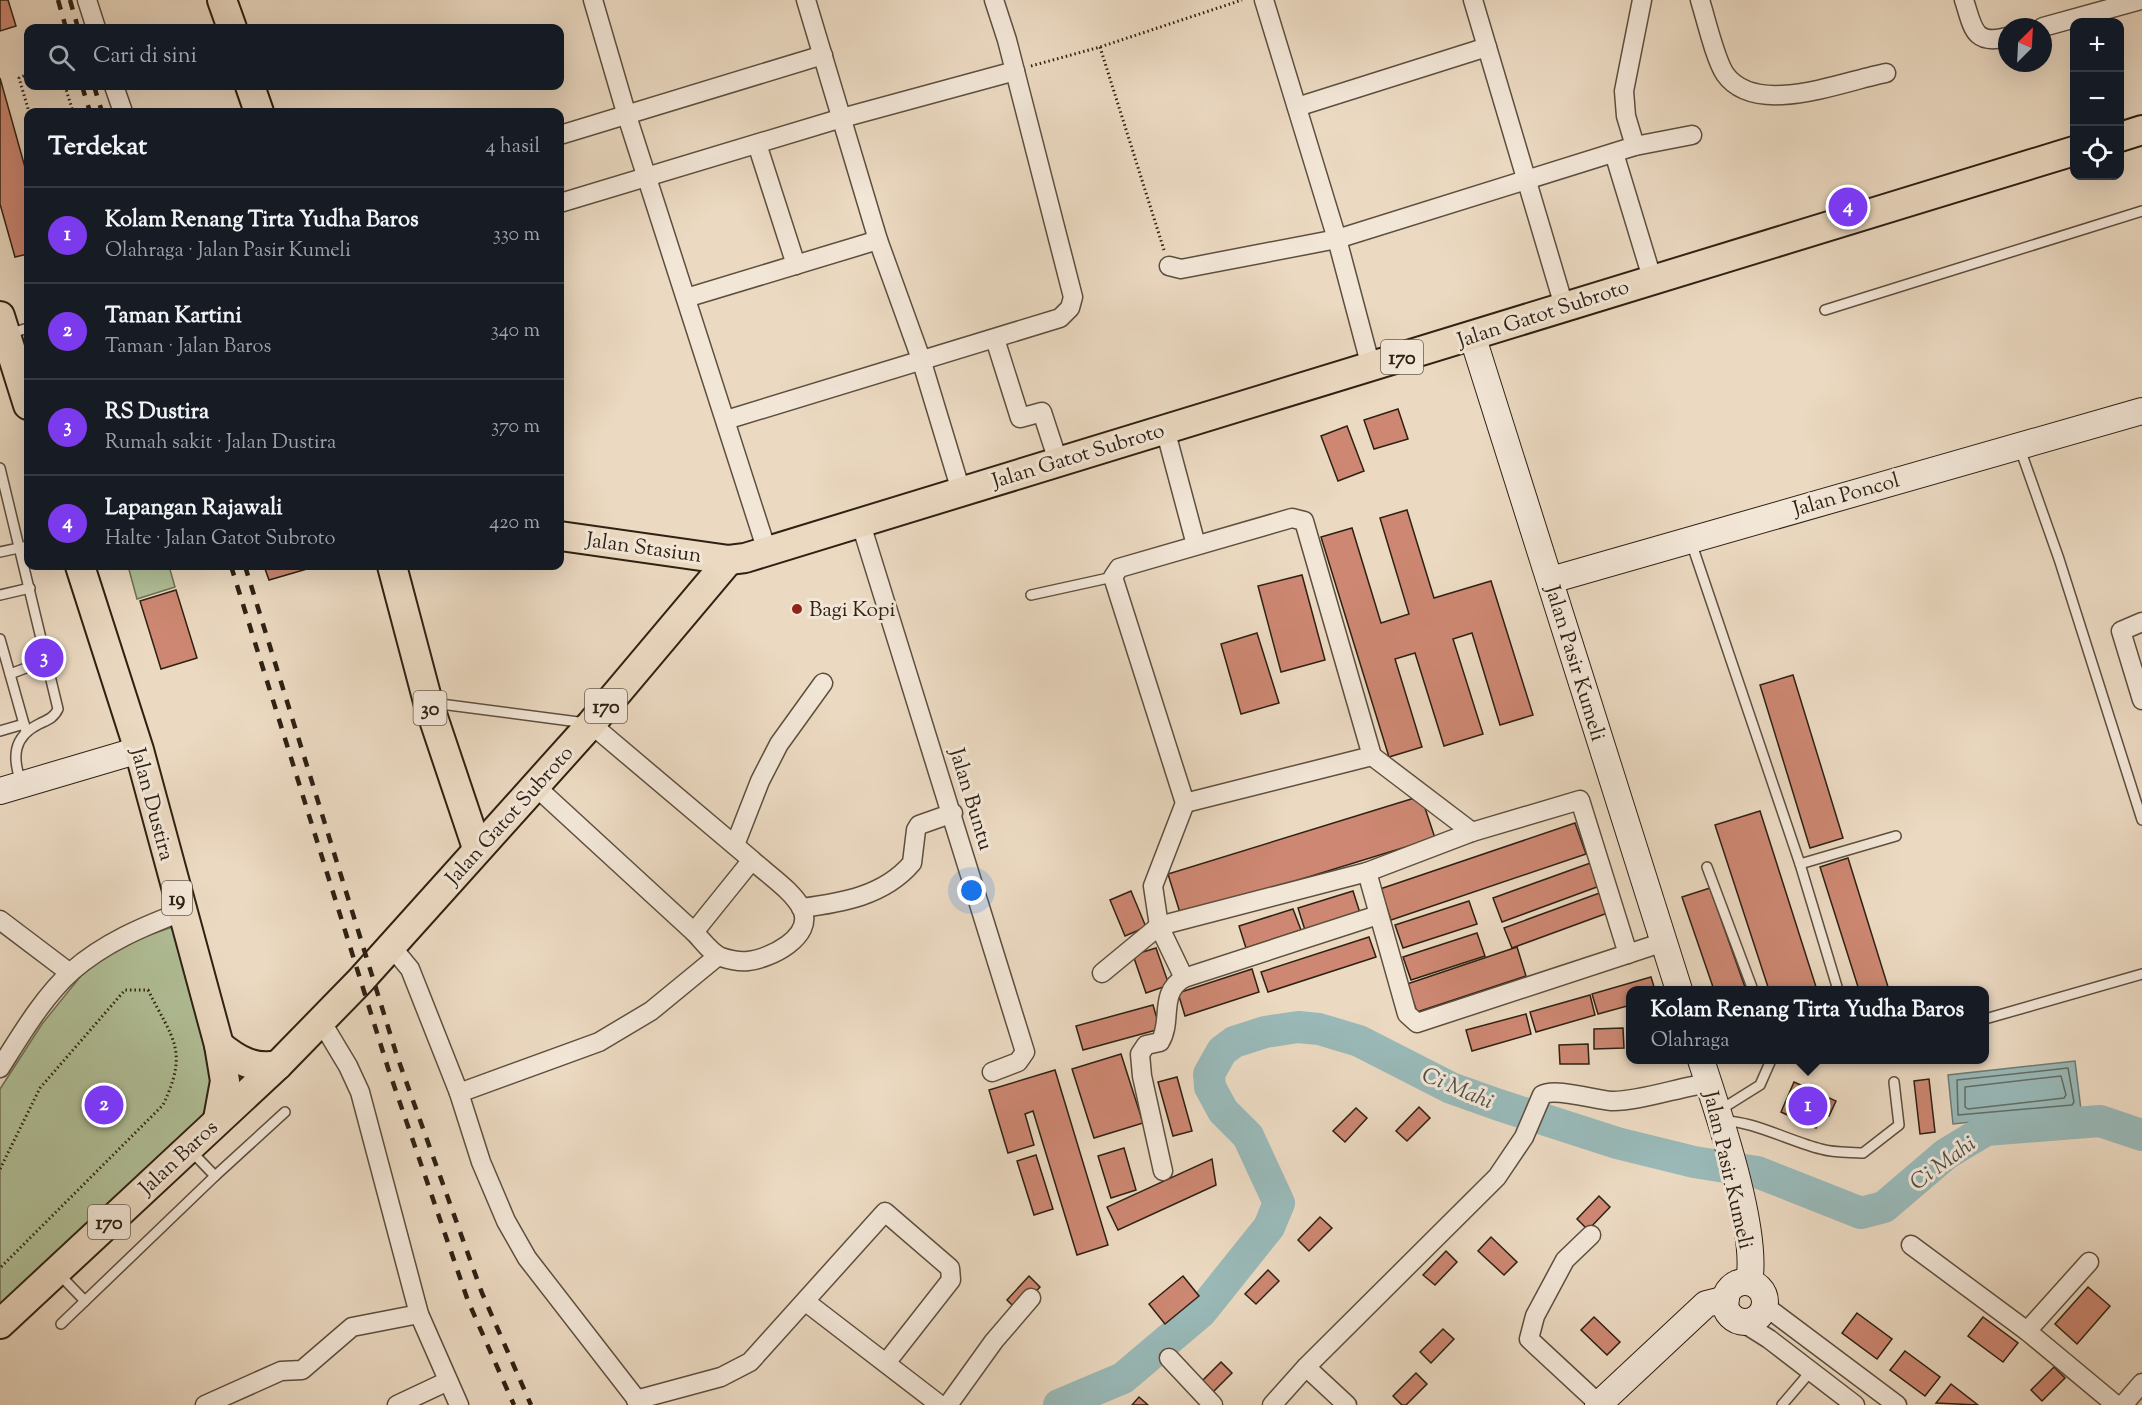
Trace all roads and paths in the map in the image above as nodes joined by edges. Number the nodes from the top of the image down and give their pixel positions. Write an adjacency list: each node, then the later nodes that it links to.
1 (87, 0): 14 (street)
2 (222, 0): 15 (main road)
3 (593, 0): 30 (street)
4 (806, 0): 20 (street)
5 (994, 0): 21 (street)
6 (1242, 0): 18 (path)
7 (1264, 0): 26 (street)
8 (1473, 0): 19 (street)
9 (1642, 0): 37 (street)
10 (1700, 0): 22 (street)
11 (1964, 0): 17 (street)
12 (2141, 0): 13 (street)
13 (2117, 3): 16 (street)
14 (95, 24)
15 (231, 24)
16 (2052, 24)
17 (1998, 40)
18 (1100, 47): 21 (path); 47 (path)
19 (1487, 47): 26 (street); 41 (street)
20 (823, 55): 30 (street); 31 (street)
21 (1015, 71): 31 (street); 54 (street)
22 (1886, 73)
23 (24, 76): 27 (path)
24 (66, 90): 28 (path)
25 (115, 90): 29 (street)
26 (1297, 107): 44 (street)
27 (28, 108)
28 (73, 108)
29 (122, 108)
30 (627, 116): 33 (street); 40 (street)
31 (842, 118): 36 (street); 45 (street)
32 (2142, 130): 35 (main road)
33 (564, 134)
34 (1692, 135): 37 (street)
35 (2124, 136)
36 (757, 144): 40 (street); 46 (street)
37 (1635, 146): 39 (street)
38 (2070, 152): 48 (main road, Jalan Gatot Subroto / 170)
39 (1614, 153): 41 (street); 48 (street)
40 (646, 178): 42 (street); 49 (street)
41 (1526, 179): 44 (street); 50 (street)
42 (564, 202)
43 (2142, 211): 51 (lane)
44 (1337, 239): 47 (street); 56 (street)
45 (878, 240): 46 (street); 55 (street)
46 (796, 265): 49 (street)
47 (1169, 266)
48 (1652, 278): 50 (main road, Jalan Gatot Subroto / 170)
49 (686, 298): 59 (street)
50 (1564, 306): 53 (main road, Jalan Gatot Subroto / 170)
51 (1825, 310)
52 (12, 326): 57 (main road)
53 (1472, 335): 56 (main road, Jalan Gatot Subroto / 170); 79 (street, Jalan Pasir Kumeli)
54 (995, 339): 55 (street); 62 (street)
55 (921, 359): 59 (street); 64 (street)
56 (1371, 367): 60 (main road, Jalan Gatot Subroto / 170)
57 (24, 385)
58 (2142, 411): 61 (street, Jalan Poncol)
59 (726, 420): 71 (street)
60 (1165, 429): 62 (main road, Jalan Gatot Subroto / 170); 69 (street)
61 (2019, 446): 67 (street, Jalan Poncol); 100 (lane)
62 (1058, 461): 64 (main road, Jalan Gatot Subroto / 170)
63 (0, 468): 68 (lane)
64 (961, 491): 65 (main road, Jalan Gatot Subroto / 170)
65 (860, 521): 71 (main road, Jalan Gatot Subroto / 170); 99 (street, Jalan Buntu)
66 (564, 537): 73 (main road, Jalan Stasiun)
67 (1690, 538): 79 (street, Jalan Poncol); 106 (lane)
68 (24, 544)
69 (1196, 545): 78 (street); 95 (street)
70 (24, 547): 72 (lane)
71 (766, 551): 74 (main road, Jalan Gatot Subroto / 170)
72 (0, 552)
73 (682, 552): 74 (main road, Jalan Stasiun); 83 (main road)
74 (729, 560): 83 (main road, Jalan Gatot Subroto / 170)
75 (28, 570): 80 (lane)
76 (81, 570): 94 (main road, Jalan Dustira / 19)
77 (393, 570): 90 (main road, 30)
78 (1113, 577): 82 (lane); 98 (street)
79 (1551, 580): 115 (street, Jalan Pasir Kumeli)
80 (30, 588): 81 (lane); 86 (lane)
81 (0, 595)
82 (1031, 595)
83 (695, 603): 91 (main road, Jalan Gatot Subroto / 170)
84 (2142, 622): 89 (street)
85 (0, 639): 87 (lane)
86 (47, 660): 87 (lane); 92 (lane)
87 (10, 674): 92 (lane)
88 (823, 684): 103 (street)
89 (2142, 700)
90 (428, 702): 91 (lane); 104 (main road, 30)
91 (591, 724): 96 (main road, Jalan Gatot Subroto / 170); 103 (street)
92 (25, 727): 93 (lane); 97 (lane)
93 (0, 731)
94 (139, 750): 97 (street); 110 (main road, Jalan Dustira / 19)
95 (1372, 756): 98 (street); 101 (street)
96 (534, 785): 104 (main road, Jalan Gatot Subroto / 170); 114 (street)
97 (11, 788)
98 (1185, 803): 113 (street)
99 (953, 813): 109 (street); 133 (street, Jalan Buntu)
100 (2142, 820)
101 (1472, 832): 108 (street); 117 (street)
102 (1896, 836): 106 (lane)
103 (735, 845): 105 (street)
104 (477, 848): 116 (main road, Jalan Gatot Subroto / 170)
105 (752, 860): 109 (street); 114 (street)
106 (1800, 864): 125 (lane)
107 (1707, 867): 124 (lane)
108 (1367, 872): 111 (street); 113 (street)
109 (801, 908): 118 (street)
110 (181, 912): 119 (street); 128 (main road, Jalan Dustira / 19)
111 (1378, 915): 117 (street); 122 (street)
112 (0, 920): 119 (street)
113 (1159, 926): 120 (street); 122 (street)
114 (694, 932): 118 (street)
115 (1664, 942): 117 (street); 123 (street, Jalan Pasir Kumeli)
116 (391, 946): 127 (main road, Jalan Gatot Subroto / 170); 135 (street)
117 (1628, 954)
118 (718, 956): 135 (street)
119 (70, 973): 131 (street)
120 (1102, 973)
121 (2142, 974): 126 (lane)
122 (1184, 978): 141 (street)
123 (1678, 986)
124 (1752, 986)
125 (1837, 986)
126 (1989, 1017)
127 (321, 1021): 130 (main road, Jalan Gatot Subroto / 170); 154 (street)
128 (219, 1045): 130 (main road); 137 (main road, Jalan Dustira / 19)
129 (1769, 1064): 138 (lane)
130 (278, 1065): 137 (main road, Jalan Baros / 170)
131 (0, 1068)
132 (1705, 1071): 138 (street, Jalan Pasir Kumeli); 161 (street)
133 (992, 1072)
134 (1894, 1082): 138 (lane)
135 (459, 1093): 165 (street)
136 (285, 1112): 142 (lane)
137 (218, 1119): 139 (main road, Jalan Baros / 170)
138 (1720, 1123): 148 (street, Jalan Pasir Kumeli)
139 (188, 1148): 142 (lane); 147 (main road, Jalan Baros / 170)
140 (0, 1168): 146 (path)
141 (1163, 1171)
142 (214, 1176): 151 (lane)
143 (1591, 1235): 166 (street)
144 (1911, 1245): 158 (street)
145 (2090, 1262): 158 (street)
146 (0, 1268)
147 (56, 1271): 151 (lane); 156 (main road, Jalan Baros / 170)
148 (1749, 1282): 150 (street); 153 (street)
149 (1031, 1298): 171 (street)
150 (1726, 1299): 155 (street); 166 (street)
151 (85, 1301): 157 (lane)
152 (806, 1302): 160 (street); 160 (street); 165 (street)
153 (1765, 1306): 155 (street); 177 (street)
154 (419, 1314): 163 (street); 167 (street)
155 (1742, 1322): 162 (street)
156 (0, 1324)
157 (61, 1324)
158 (2026, 1331): 178 (street)
159 (1169, 1358): 172 (street)
160 (886, 1363): 170 (street)
161 (1306, 1366): 173 (street); 174 (street)
162 (1811, 1371): 175 (lane); 176 (street)
163 (448, 1382): 168 (street); 169 (street)
164 (2142, 1383): 179 (street)
165 (639, 1402)
166 (1598, 1404)
167 (205, 1405)
168 (397, 1405)
169 (459, 1405)
170 (940, 1405)
171 (948, 1405)
172 (1213, 1405)
173 (1272, 1405)
174 (1347, 1405)
175 (1782, 1405)
176 (1855, 1405)
177 (1897, 1405)
178 (2116, 1405)
179 (2123, 1405)

